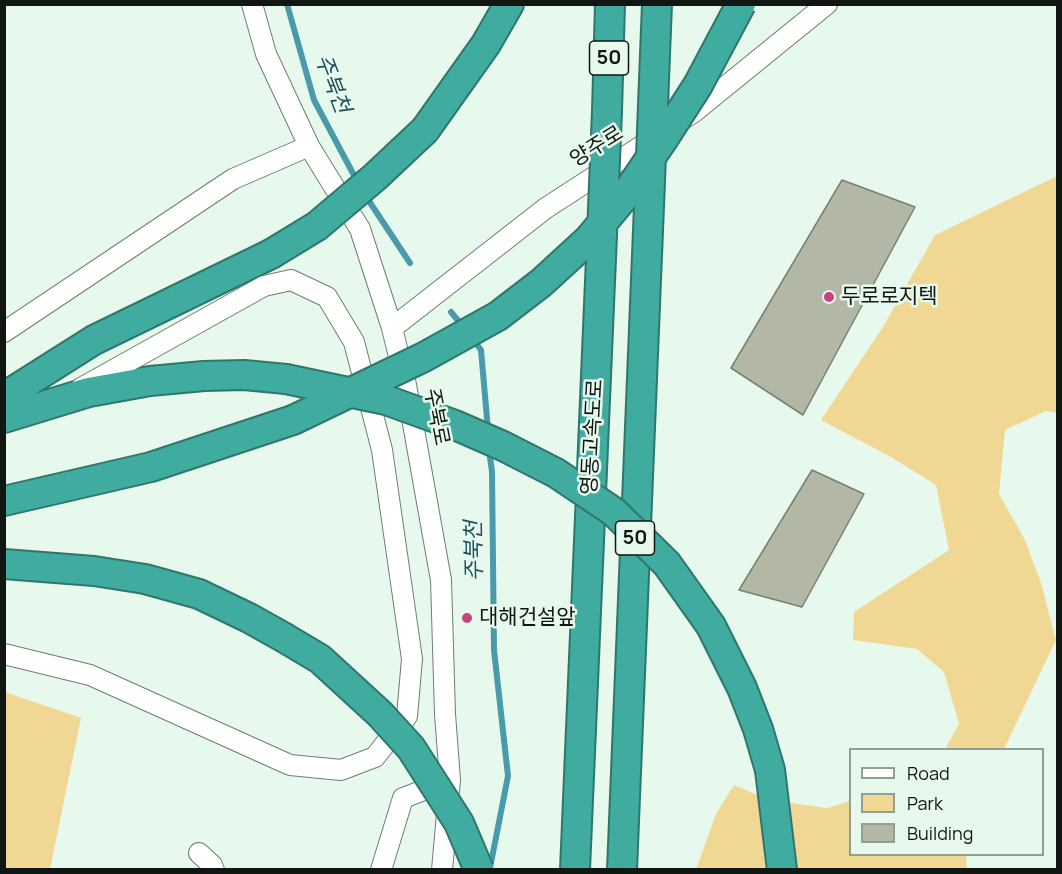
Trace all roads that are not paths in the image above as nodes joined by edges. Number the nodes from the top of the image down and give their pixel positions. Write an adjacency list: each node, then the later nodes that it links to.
1 (252, 4): 7 (street, 주북로)
2 (509, 4): 10 (highway, bridge)
3 (610, 4): 21 (highway, 영동고속도로 / 50, bridge)
4 (657, 4): 22 (highway, 50, bridge)
5 (741, 4): 12 (highway, bridge)
6 (827, 4): 8 (street, 양주로)
7 (309, 146): 8 (street, 주북로); 9 (street)
8 (392, 328): 15 (street, 주북로)
9 (4, 332)
10 (4, 397)
11 (4, 417): 14 (street); 23 (highway, bridge)
12 (4, 501)
13 (4, 564): 20 (highway, bridge)
14 (4, 654)
15 (450, 780): 18 (street); 19 (street, 주북로)
16 (198, 853): 17 (street)
17 (214, 870)
18 (381, 870)
19 (442, 870)
20 (479, 870)
21 (574, 870)
22 (622, 870)
23 (782, 870)

